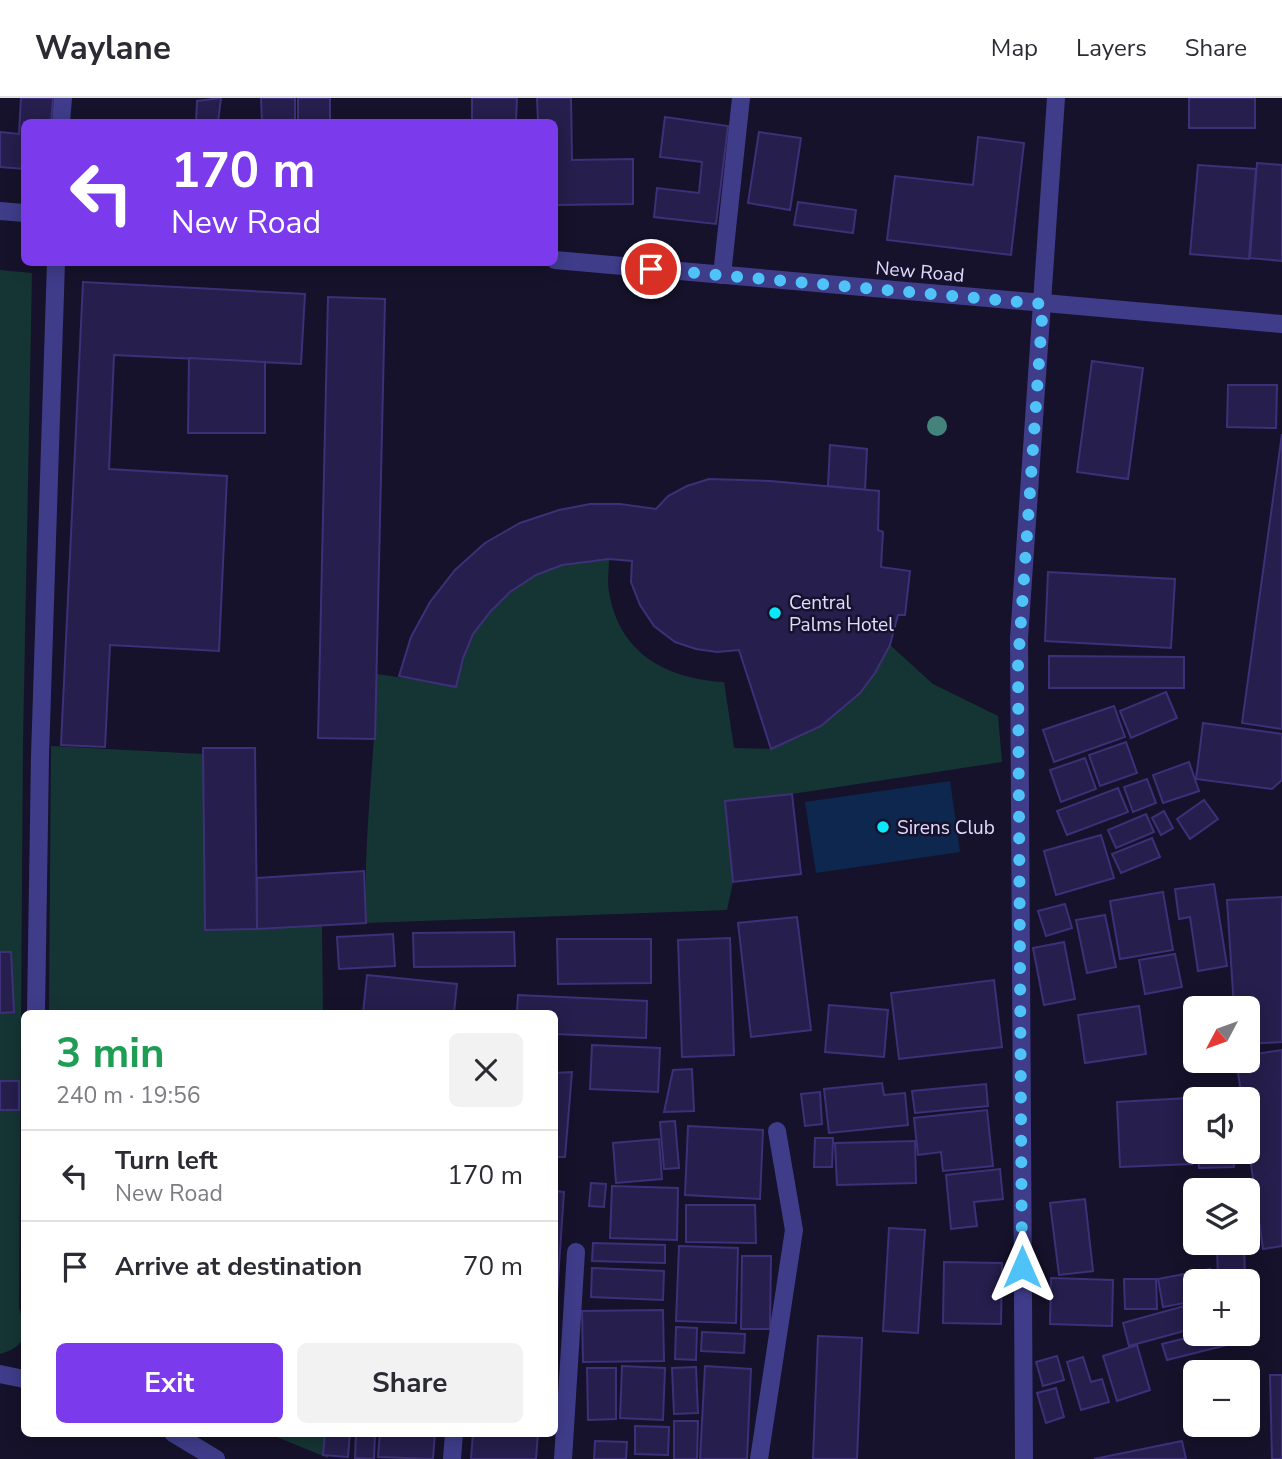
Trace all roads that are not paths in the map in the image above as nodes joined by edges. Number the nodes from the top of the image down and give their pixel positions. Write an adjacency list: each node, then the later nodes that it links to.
1 (62, 98): 4 (street)
2 (741, 98): 9 (street)
3 (1056, 98): 10 (street)
4 (61, 119)
5 (0, 211): 6 (street)
6 (21, 213)
7 (558, 260): 9 (street, New Road)
8 (56, 266): 12 (street)
9 (722, 275): 10 (street, New Road)
10 (1043, 304): 11 (street, New Road); 23 (street)
11 (1282, 324)
12 (36, 1010)
13 (776, 1130): 22 (street)
14 (576, 1252): 21 (street)
15 (0, 1374): 16 (street)
16 (21, 1378)
17 (180, 1437): 19 (street)
18 (454, 1437): 20 (street)
19 (216, 1459)
20 (452, 1459)
21 (563, 1459)
22 (759, 1459)
23 (1024, 1459)

